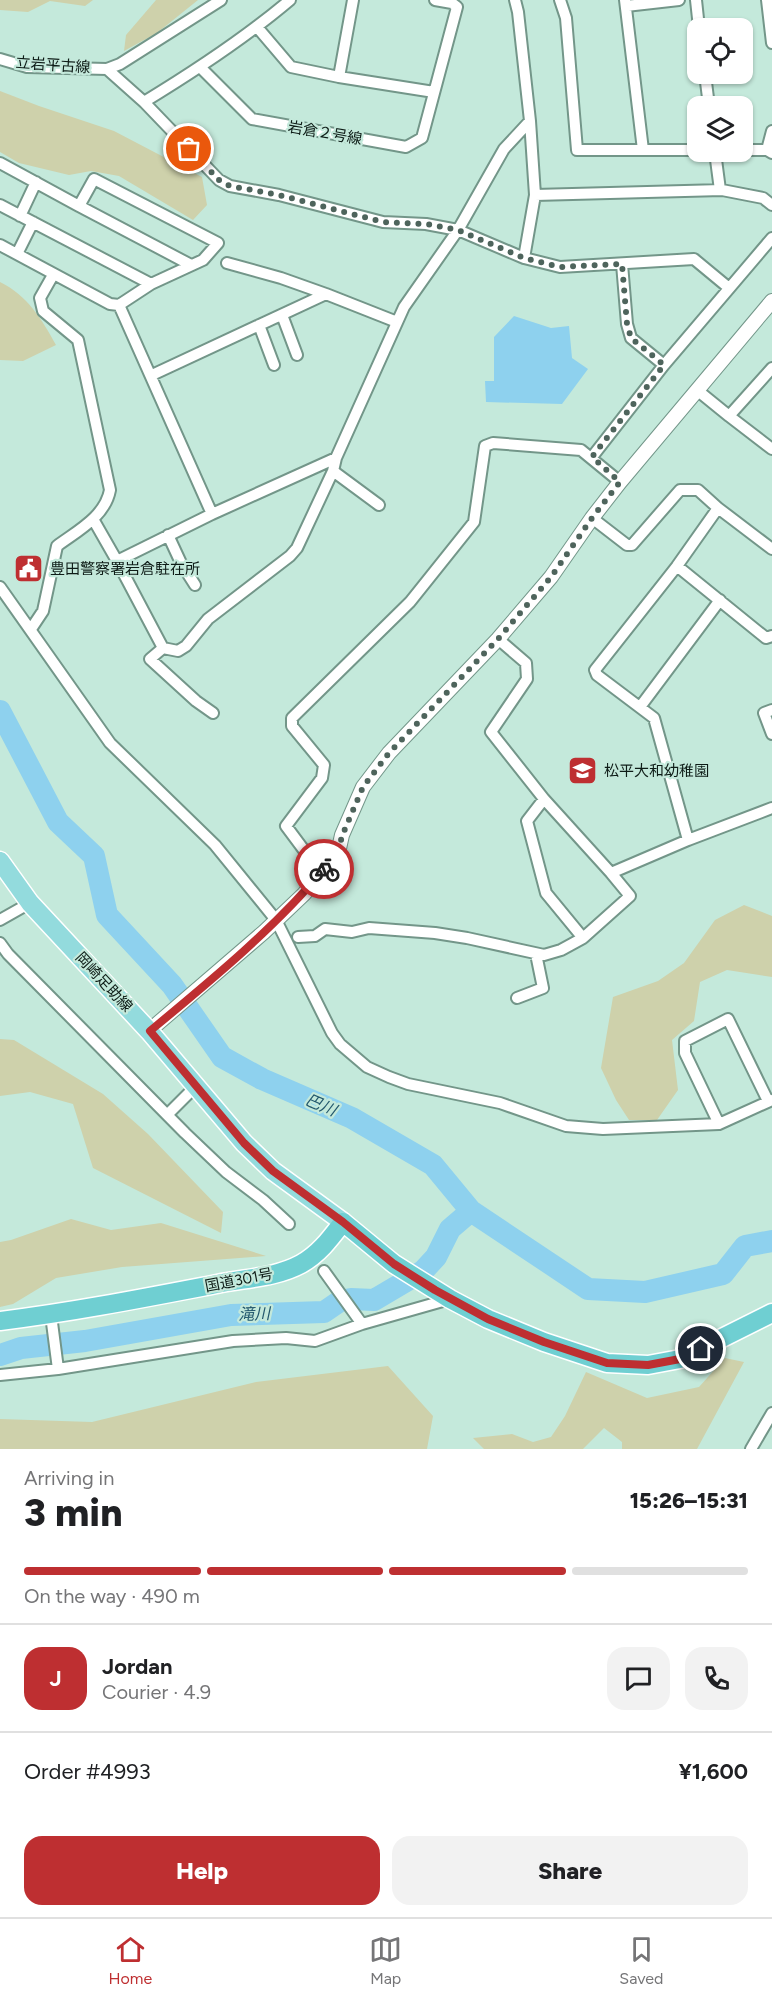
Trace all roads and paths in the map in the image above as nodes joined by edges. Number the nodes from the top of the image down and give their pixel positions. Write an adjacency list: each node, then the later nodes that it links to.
1 (221, 0): 16 (street)
2 (290, 0): 12 (street)
3 (354, 0): 17 (street)
4 (435, 0): 18 (street, 岩倉２号線)
5 (515, 0): 20 (street)
6 (560, 0): 22 (street)
7 (679, 0): 10 (street)
8 (696, 0): 11 (street)
9 (767, 0): 13 (street)
10 (626, 3): 22 (street)
11 (698, 18)
12 (257, 27): 15 (street); 17 (street)
13 (772, 43)
14 (0, 59): 16 (street, 立岩平古線)
15 (200, 67): 18 (street, 岩倉２号線); 19 (street)
16 (107, 69): 19 (street)
17 (339, 77): 18 (street)
18 (434, 92)
19 (144, 102): 36 (street)
20 (530, 121): 30 (street); 36 (street)
21 (772, 131): 25 (street)
22 (643, 150): 23 (street)
23 (687, 150)
24 (753, 151): 25 (street)
25 (770, 152)
26 (716, 162): 29 (street)
27 (0, 163): 28 (street)
28 (36, 182): 33 (street); 34 (street)
29 (720, 190): 30 (street); 32 (street)
30 (535, 195): 40 (street)
31 (0, 205): 34 (street)
32 (772, 205)
33 (79, 206): 42 (street); 42 (street)
34 (20, 216): 35 (street)
35 (33, 222): 39 (street); 45 (street)
36 (458, 230): 40 (street); 51 (street)
37 (772, 238): 46 (street)
38 (0, 245): 39 (street)
39 (17, 254): 44 (street)
40 (524, 258): 43 (street)
41 (227, 263): 47 (street)
42 (191, 264): 45 (street)
43 (622, 264): 46 (street); 55 (street)
44 (54, 275): 49 (street); 69 (street)
45 (151, 284): 49 (street)
46 (729, 288): 55 (street)
47 (326, 294): 50 (street); 51 (street)
48 (772, 301): 58 (street)
49 (119, 305): 57 (street)
50 (282, 315): 52 (street); 53 (street)
51 (397, 322): 62 (street)
52 (259, 325): 54 (street); 57 (street)
53 (297, 355)
54 (274, 365)
55 (664, 365): 61 (street)
56 (772, 368): 59 (street)
57 (152, 375): 67 (street)
58 (697, 390): 59 (street); 64 (street)
59 (729, 416): 60 (street)
60 (772, 449)
61 (592, 457): 64 (street); 89 (street)
62 (336, 458): 63 (street); 67 (street)
63 (333, 471): 65 (street); 80 (street)
64 (620, 482): 68 (street)
65 (379, 505)
66 (719, 509): 68 (street); 71 (street); 73 (street)
67 (212, 514): 70 (street)
68 (592, 518): 79 (street)
69 (93, 519): 72 (street); 77 (street)
70 (168, 535): 72 (street); 74 (street)
71 (772, 549)
72 (117, 561): 80 (street)
73 (677, 566): 76 (street); 81 (street)
74 (195, 585)
75 (0, 587): 77 (street)
76 (720, 600): 78 (street); 81 (street)
77 (31, 629): 93 (street)
78 (772, 636)
79 (498, 639): 85 (street); 89 (street)
80 (164, 648): 83 (street)
81 (640, 707): 87 (street)
82 (772, 710): 84 (street)
83 (213, 713)
84 (772, 734)
85 (544, 799): 90 (street); 95 (street)
86 (772, 808): 87 (street)
87 (688, 840): 90 (street)
88 (0, 861): 91 (main road, 岡崎足助線)
89 (321, 873): 93 (street)
90 (611, 873): 95 (street)
91 (30, 903): 92 (street); 99 (main road, 岡崎足助線)
92 (0, 920)
93 (276, 920): 99 (street); 103 (street)
94 (298, 937): 97 (street)
95 (582, 938): 97 (street)
96 (0, 943): 102 (street)
97 (536, 954): 98 (street)
98 (517, 998)
99 (157, 1025): 100 (main road, 岡崎足助線)
100 (196, 1086): 102 (street); 104 (main road, 岡崎足助線)
101 (770, 1101): 103 (street); 103 (street)
102 (168, 1114): 105 (street)
103 (719, 1124)
104 (343, 1222): 107 (highway); 109 (highway, 国道301号)
105 (290, 1224)
106 (324, 1271): 110 (street)
107 (443, 1295): 108 (highway); 110 (street)
108 (772, 1313)
109 (51, 1315): 111 (highway, 国道301号); 112 (street)
110 (359, 1320): 112 (street)
111 (0, 1321)
112 (58, 1370): 113 (street)
113 (0, 1375)
114 (772, 1413): 115 (street)
115 (750, 1449)

